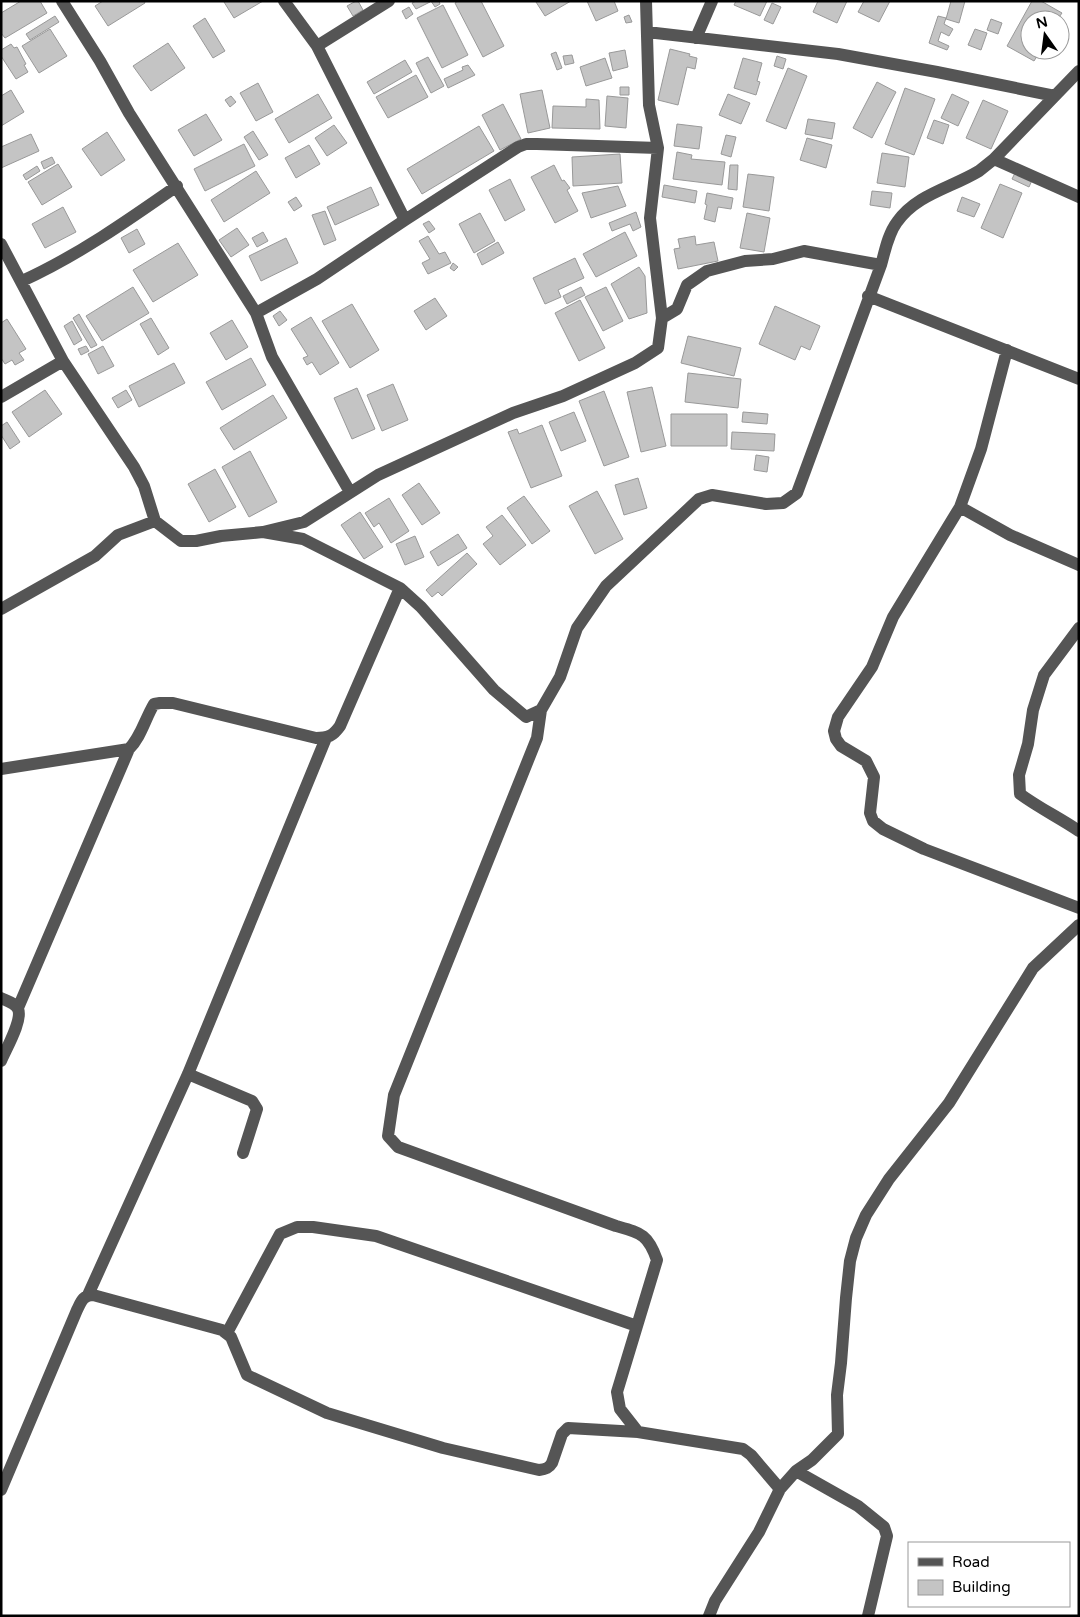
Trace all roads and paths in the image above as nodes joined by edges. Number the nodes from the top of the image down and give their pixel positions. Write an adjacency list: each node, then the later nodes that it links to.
1 (62, 1): 13 (street)
2 (284, 1): 8 (street)
3 (389, 1): 8 (street)
4 (646, 1): 6 (street)
5 (712, 1): 7 (street)
6 (647, 32): 7 (street); 11 (street)
7 (696, 38): 10 (street)
8 (317, 46): 15 (street)
9 (1079, 71): 10 (street)
10 (1055, 96): 12 (street)
11 (658, 148): 15 (street); 21 (street)
12 (994, 159): 14 (street); 17 (street)
13 (177, 186): 18 (street); 20 (street)
14 (1079, 197)
15 (404, 220): 20 (street)
16 (1, 244): 18 (street)
17 (881, 265): 19 (street); 21 (street)
18 (22, 281): 23 (street)
19 (868, 296): 22 (street); 34 (street)
20 (256, 313): 26 (street)
21 (662, 318): 26 (street)
22 (1007, 350): 24 (street); 27 (street)
23 (63, 361): 25 (street); 28 (street)
24 (1079, 379)
25 (1, 397)
26 (350, 492): 29 (street)
27 (960, 507): 30 (street); 39 (street)
28 (154, 521): 29 (street); 32 (street)
29 (263, 532): 31 (street)
30 (1079, 565)
31 (400, 588): 34 (street); 35 (street)
32 (1, 609)
33 (1079, 628): 38 (street)
34 (541, 710): 47 (street)
35 (326, 738): 36 (street); 44 (street)
36 (128, 749): 37 (street); 42 (street)
37 (1, 769)
38 (1079, 831)
39 (1079, 908)
40 (1079, 925): 50 (street)
41 (1, 998): 42 (street)
42 (18, 1008): 43 (street)
43 (1, 1061)
44 (188, 1074): 45 (street); 46 (street)
45 (243, 1153)
46 (88, 1295): 48 (street); 52 (street)
47 (637, 1326): 48 (street); 49 (street)
48 (227, 1333): 49 (street)
49 (638, 1432): 51 (street)
50 (796, 1471): 51 (street); 54 (street)
51 (780, 1489): 53 (street)
52 (1, 1490)
53 (709, 1616)
54 (868, 1616)

